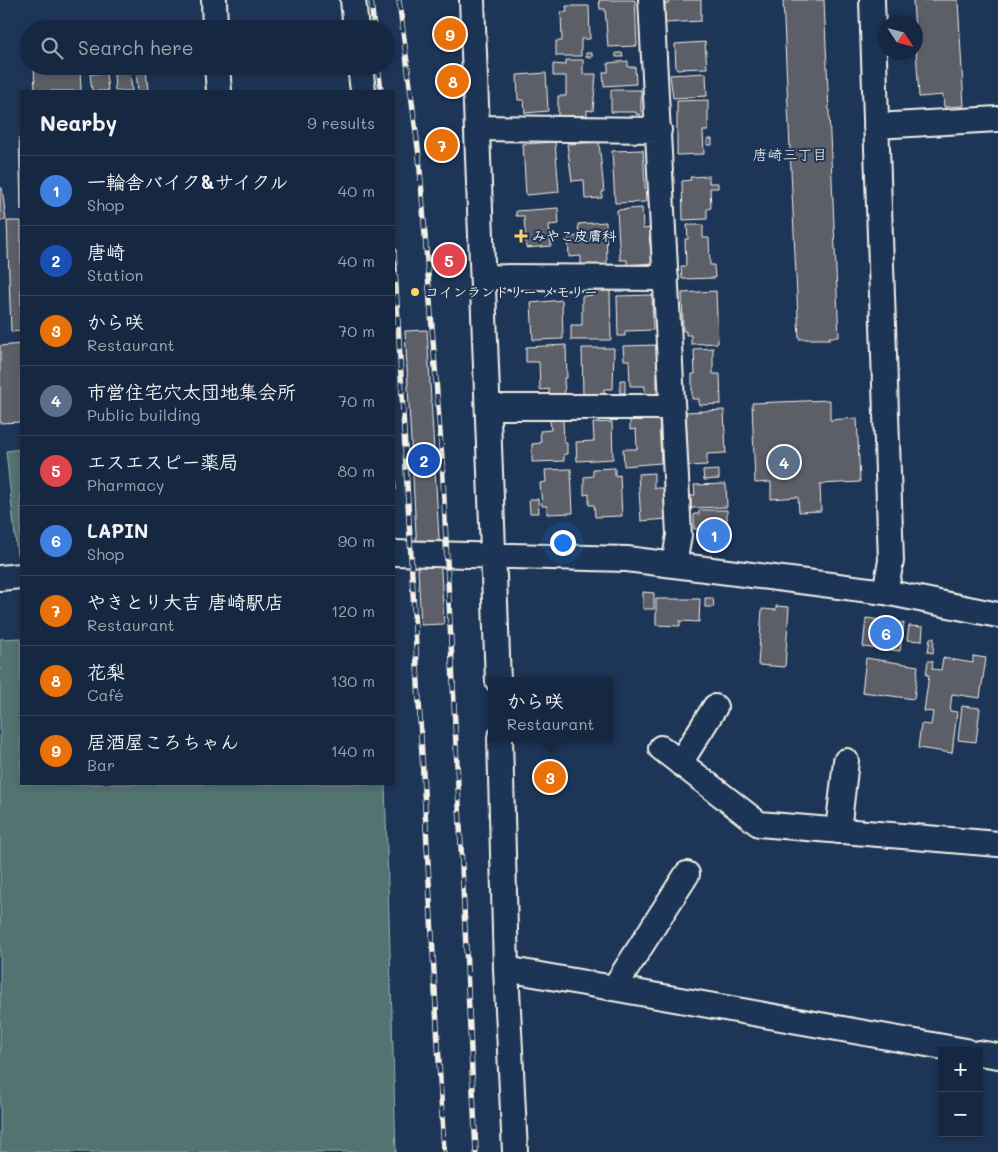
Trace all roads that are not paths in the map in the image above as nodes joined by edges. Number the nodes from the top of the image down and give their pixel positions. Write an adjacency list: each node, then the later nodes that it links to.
1 (214, 0): 6 (street)
2 (353, 0): 7 (street)
3 (472, 0): 14 (street)
4 (651, 0): 15 (street)
5 (872, 0): 13 (street)
6 (215, 20)
7 (355, 20)
8 (218, 75): 10 (street)
9 (361, 75): 11 (street)
10 (219, 90)
11 (363, 90)
12 (998, 120): 13 (street)
13 (876, 126): 25 (street)
14 (478, 128): 15 (street); 16 (street)
15 (659, 130): 17 (street)
16 (484, 278): 17 (street); 18 (street)
17 (666, 278): 19 (street)
18 (489, 407): 19 (street); 21 (street)
19 (672, 407): 22 (street)
20 (395, 553): 21 (street)
21 (495, 554): 22 (street); 27 (street)
22 (674, 565): 25 (street)
23 (20, 576): 24 (street)
24 (0, 578)
25 (885, 592): 26 (street)
26 (998, 615)
27 (498, 677)
28 (715, 707): 32 (street)
29 (500, 742): 36 (street)
30 (661, 748): 32 (street)
31 (846, 761): 33 (street)
32 (680, 763): 33 (street)
33 (838, 831): 34 (street)
34 (998, 844)
35 (687, 874): 37 (street)
36 (506, 969): 37 (street); 41 (street)
37 (614, 988): 38 (street)
38 (944, 1047)
39 (983, 1054): 40 (street)
40 (998, 1056)
41 (515, 1152)

